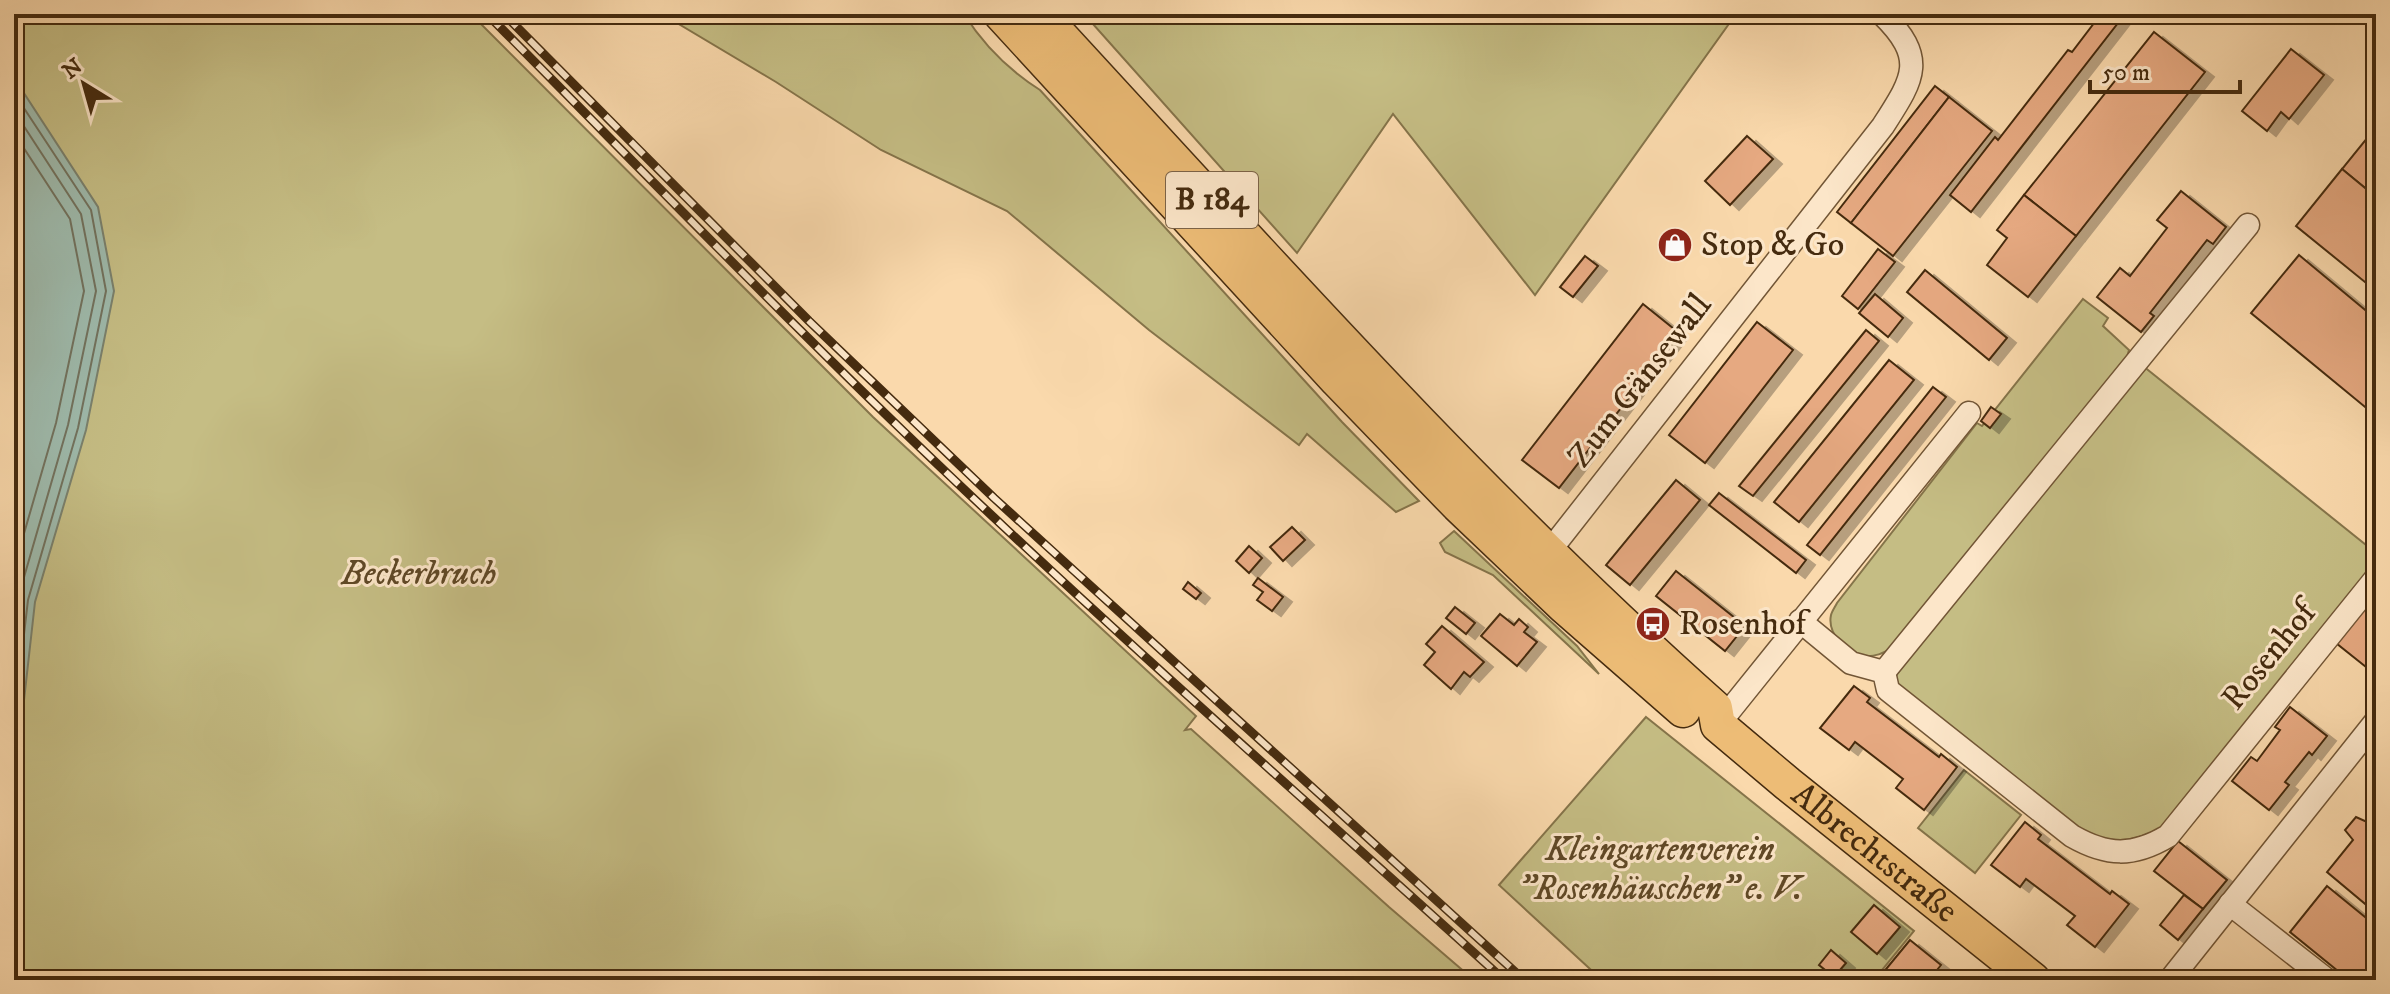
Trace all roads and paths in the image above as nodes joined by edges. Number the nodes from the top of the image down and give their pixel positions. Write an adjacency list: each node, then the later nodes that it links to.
1 (1001, 14): 11 (main road, Albrechtstraße / B 184)
2 (1040, 14): 6 (main road, B 184)
3 (1882, 14): 6 (street, Zum Gänsewall)
4 (2248, 225): 9 (street)
5 (1969, 413): 8 (street)
6 (1548, 553): 11 (main road, Albrechtstraße / B 184)
7 (2376, 578): 9 (street, Rosenhof)
8 (1800, 621): 9 (street); 11 (street)
9 (1884, 672)
10 (2376, 721): 12 (street)
11 (1718, 725): 13 (main road, Albrechtstraße / B 184)
12 (2230, 904): 14 (street); 15 (street)
13 (2033, 980)
14 (2170, 980)
15 (2327, 980)

